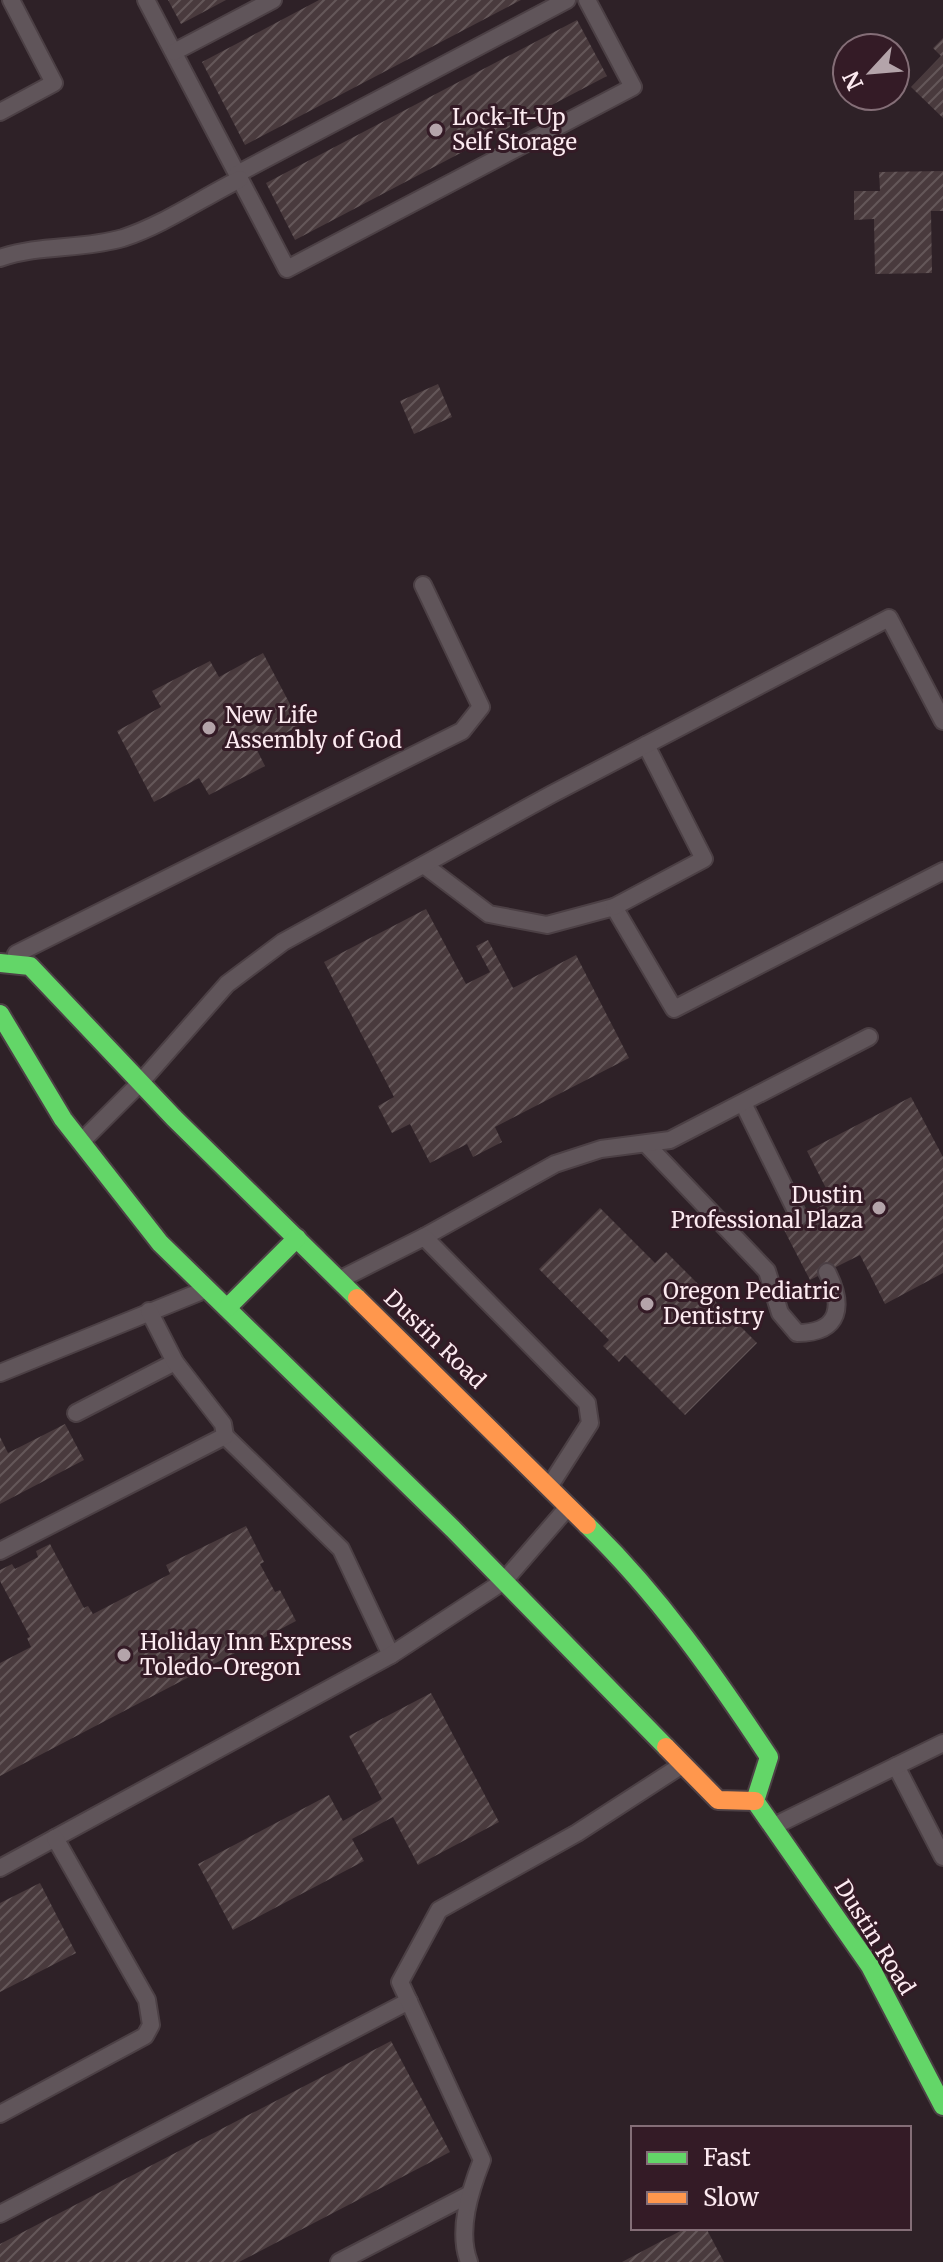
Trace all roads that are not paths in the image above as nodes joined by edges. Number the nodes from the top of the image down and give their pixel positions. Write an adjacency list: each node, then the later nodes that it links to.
1 (11, 0): 7 (lane)
2 (146, 0): 6 (lane)
3 (273, 0): 6 (lane)
4 (567, 0): 8 (lane)
5 (587, 0): 8 (lane)
6 (174, 52): 8 (lane)
7 (0, 112)
8 (238, 176): 9 (lane)
9 (0, 258)
10 (423, 585): 16 (lane)
11 (943, 721): 12 (lane)
12 (646, 745): 13 (lane); 15 (lane)
13 (424, 865): 15 (lane); 19 (lane)
14 (943, 871): 15 (lane)
15 (614, 907)
16 (0, 962): 19 (street, Dustin Road)
17 (0, 1014): 21 (street)
18 (869, 1037): 20 (lane)
19 (140, 1083): 21 (lane); 25 (street, Dustin Road)
20 (743, 1103): 22 (lane); 23 (lane)
21 (80, 1143): 28 (street)
22 (647, 1145): 24 (lane); 26 (lane)
23 (799, 1217)
24 (424, 1237): 27 (lane); 35 (lane)
25 (297, 1238): 27 (street, Dustin Road); 29 (street)
26 (827, 1272)
27 (340, 1280): 35 (street, Dustin Road)
28 (208, 1289): 29 (street); 30 (lane)
29 (227, 1308): 38 (street)
30 (149, 1311): 31 (lane); 32 (lane)
31 (175, 1362): 33 (lane); 34 (lane)
32 (0, 1373)
33 (76, 1413)
34 (225, 1436): 37 (lane); 39 (lane)
35 (550, 1486): 36 (street, Dustin Road)
36 (570, 1506): 38 (lane); 43 (street, Dustin Road)
37 (0, 1551)
38 (504, 1581): 39 (lane); 41 (street)
39 (391, 1655): 45 (lane)
40 (943, 1743): 42 (lane)
41 (683, 1765): 43 (street); 48 (lane)
42 (896, 1766): 44 (lane); 46 (lane)
43 (755, 1801): 44 (street, Dustin Road)
44 (773, 1827): 49 (street, Dustin Road)
45 (55, 1838): 47 (lane); 50 (lane)
46 (943, 1857)
47 (0, 1868)
48 (409, 2001): 51 (lane); 52 (lane)
49 (943, 2106)
50 (0, 2114)
51 (470, 2194): 53 (lane); 54 (lane)
52 (0, 2214)
53 (339, 2262)
54 (469, 2262)

